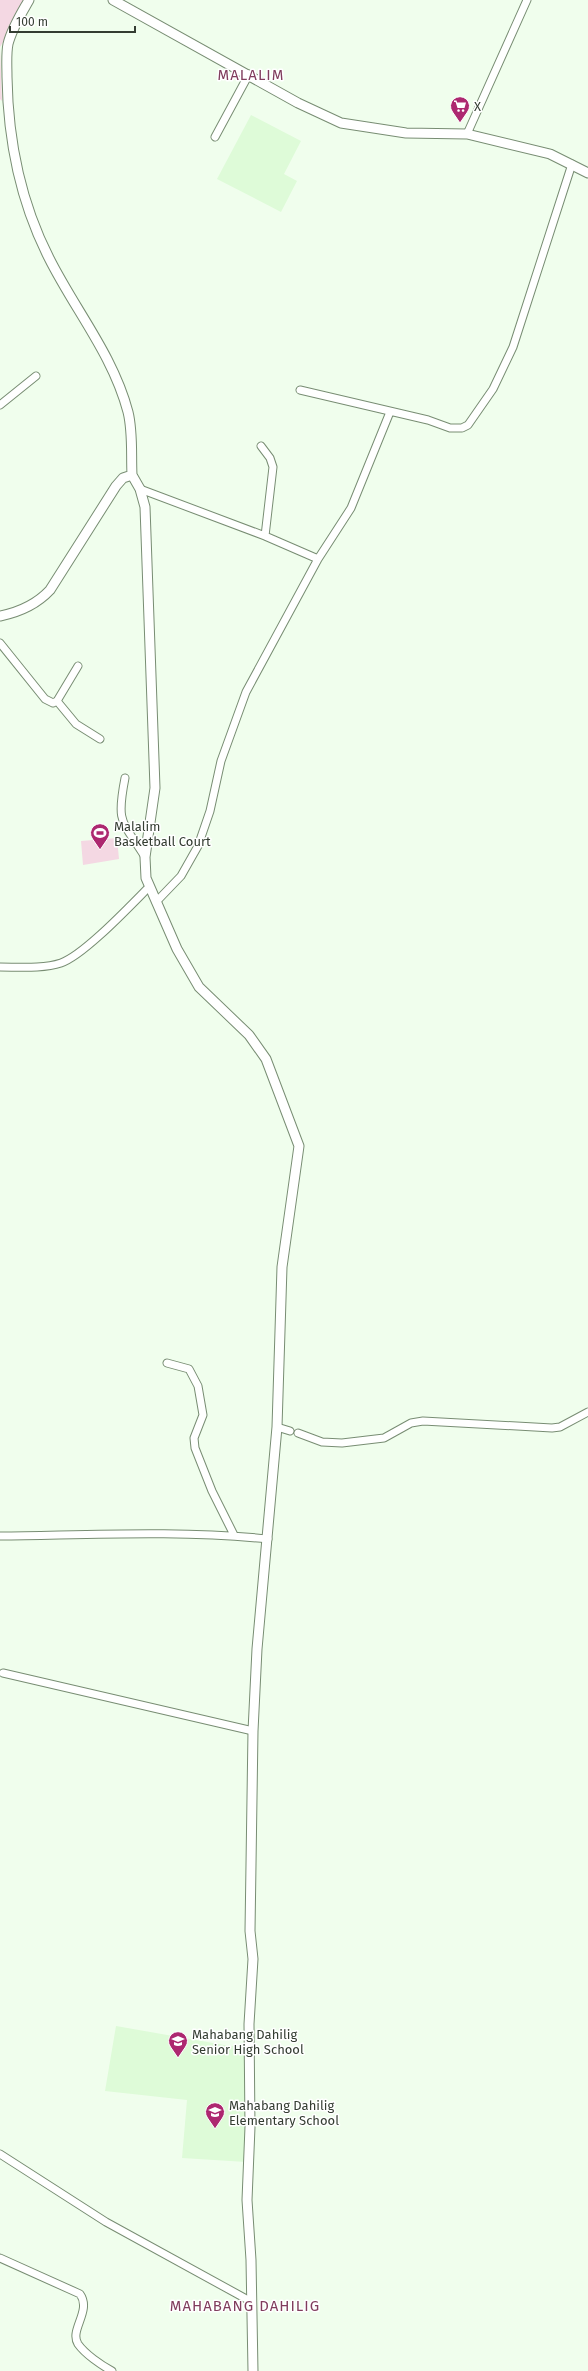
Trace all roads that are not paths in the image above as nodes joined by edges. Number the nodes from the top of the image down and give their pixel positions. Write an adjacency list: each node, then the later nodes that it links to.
1 (29, 0): 14 (street)
2 (113, 0): 4 (street)
3 (528, 0): 5 (street)
4 (249, 74): 5 (street); 6 (street)
5 (467, 134): 7 (street)
6 (215, 137)
7 (572, 164): 8 (street); 12 (street)
8 (588, 173)
9 (36, 376): 11 (street)
10 (300, 390): 12 (street)
11 (0, 404)
12 (390, 412): 17 (street)
13 (261, 446): 16 (street)
14 (132, 475): 15 (street); 18 (street)
15 (140, 489): 16 (street); 24 (street)
16 (265, 536): 17 (street)
17 (318, 559): 26 (street)
18 (0, 616)
19 (0, 643): 21 (street)
20 (78, 666): 21 (street)
21 (57, 701): 22 (street)
22 (100, 739)
23 (125, 778): 24 (street)
24 (145, 857): 25 (street)
25 (149, 887): 26 (street); 27 (street)
26 (156, 902): 30 (street)
27 (0, 967)
28 (167, 1363): 33 (street)
29 (588, 1412): 32 (street)
30 (277, 1428): 31 (street); 35 (street)
31 (290, 1430)
32 (298, 1433)
33 (234, 1535): 34 (street); 35 (street)
34 (0, 1536)
35 (268, 1539): 37 (street)
36 (3, 1673): 37 (street)
37 (253, 1731): 40 (street)
38 (0, 2154): 40 (street)
39 (0, 2258): 41 (street)
40 (250, 2301): 42 (street)
41 (112, 2371)
42 (253, 2371)

